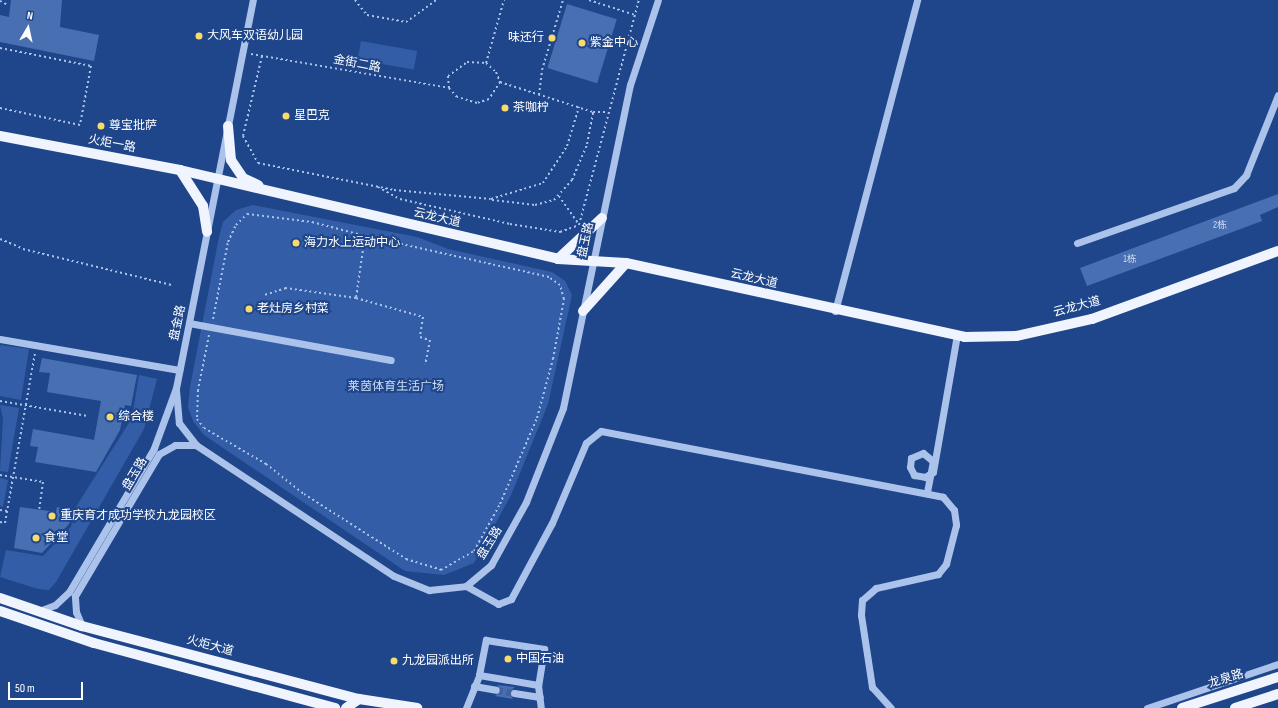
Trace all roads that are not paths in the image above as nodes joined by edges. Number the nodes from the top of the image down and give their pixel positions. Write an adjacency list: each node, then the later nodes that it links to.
1 (252, 0): 5 (street, 盘金路)
2 (658, 0): 10 (street, 盘玉路)
3 (918, 0): 18 (street)
4 (1278, 96): 12 (street)
5 (228, 126): 8 (street, 盘金路); 9 (main road)
6 (0, 136): 7 (main road, 火炬一路)
7 (180, 170): 8 (main road, 火炬一路); 11 (main road)
8 (218, 180): 9 (main road, 云龙大道); 11 (street, 盘金路)
9 (273, 192): 14 (main road, 云龙大道)
10 (602, 218): 14 (main road); 15 (street, 盘玉路)
11 (207, 232): 19 (street, 盘金路)
12 (1077, 243)
13 (1278, 250): 20 (main road, 云龙大道)
14 (558, 259): 15 (main road, 云龙大道)
15 (593, 262): 16 (main road, 云龙大道); 17 (street, 盘玉路)
16 (626, 263): 17 (main road); 18 (main road, 云龙大道)
17 (583, 311): 27 (street, 盘玉路)
18 (835, 311): 20 (main road, 云龙大道)
19 (189, 324): 22 (street); 23 (street, 盘金路)
20 (957, 336): 26 (street, bridge)
21 (0, 339): 23 (street)
22 (391, 360)
23 (179, 370): 24 (street, 盘金路)
24 (176, 388): 25 (street); 30 (street, 盘金路)
25 (196, 445): 27 (street); 31 (street, 盘玉路)
26 (927, 493): 27 (street); 47 (street)
27 (466, 586)
28 (0, 598): 30 (main road, 火炬大道)
29 (0, 611): 42 (main road)
30 (38, 611): 31 (main road, 火炬大道)
31 (82, 626): 41 (main road, 火炬大道)
32 (1278, 664): 48 (street)
33 (479, 675): 35 (street); 35 (street); 36 (street)
34 (1278, 677): 49 (main road, 龙泉路)
35 (538, 685): 40 (street)
36 (474, 686): 37 (street); 45 (street)
37 (496, 690)
38 (514, 693): 40 (street)
39 (1278, 694): 50 (main road)
40 (540, 697): 46 (street)
41 (359, 699): 43 (main road); 44 (main road, 火炬大道)
42 (335, 708)
43 (346, 708)
44 (417, 708)
45 (466, 708)
46 (541, 708)
47 (891, 708)
48 (1147, 708)
49 (1182, 708)
50 (1235, 708)

